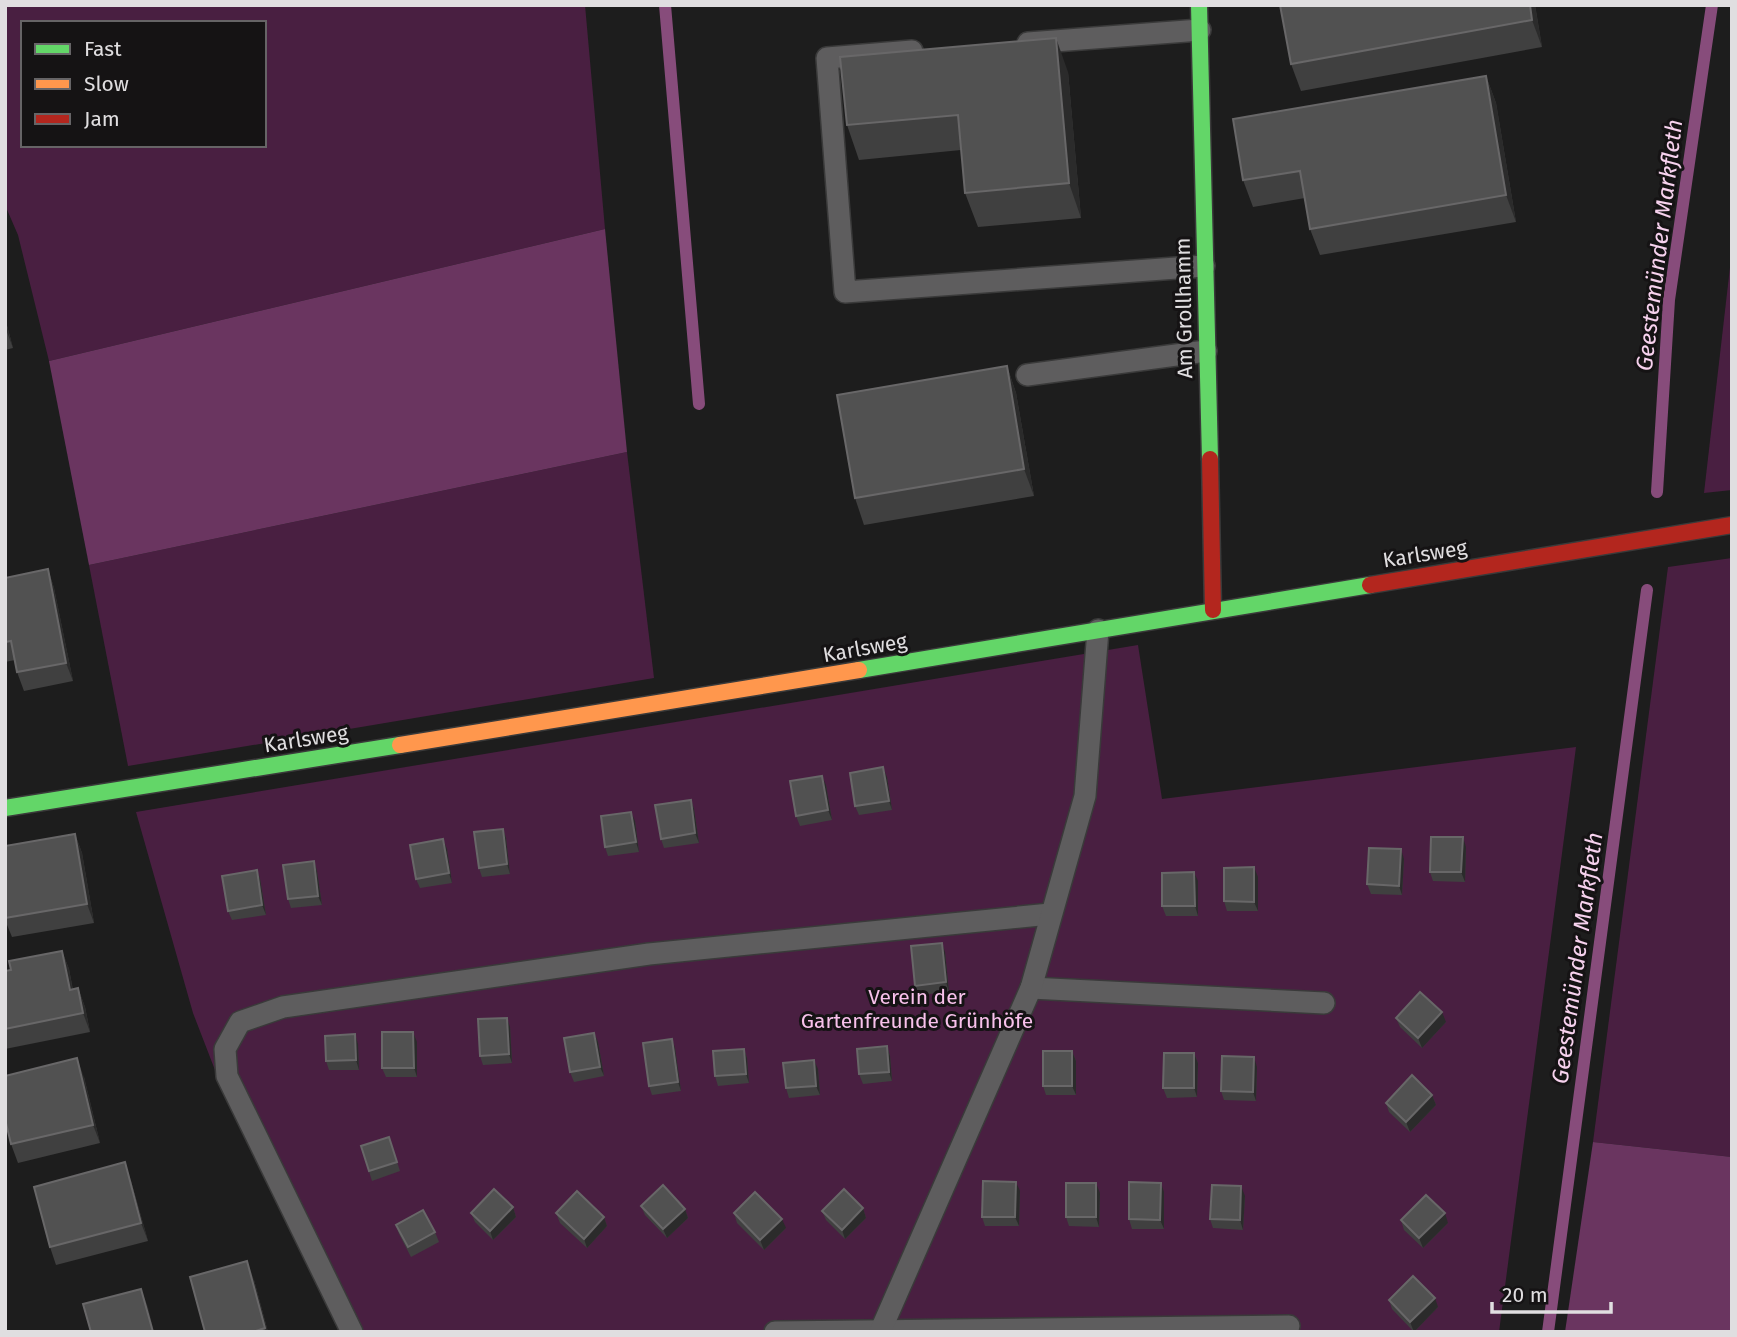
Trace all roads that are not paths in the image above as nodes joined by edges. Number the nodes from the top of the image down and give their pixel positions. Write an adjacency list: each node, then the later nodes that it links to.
1 (1199, 5): 2 (street, Am Grollhamm)
2 (1200, 30): 3 (lane); 5 (street, Am Grollhamm)
3 (1007, 44)
4 (938, 49): 5 (lane)
5 (1203, 265): 6 (street, Am Grollhamm)
6 (1206, 351): 7 (lane); 9 (street, Am Grollhamm)
7 (1027, 375)
8 (1732, 525): 9 (street, Karlsweg)
9 (1213, 610): 10 (street, Karlsweg)
10 (1098, 630): 11 (street, Karlsweg); 12 (lane)
11 (5, 808)
12 (1050, 914): 13 (lane); 16 (lane)
13 (1031, 988): 14 (lane); 18 (lane)
14 (1324, 1003)
15 (1289, 1326): 18 (lane)
16 (352, 1332)
17 (775, 1332): 18 (lane)
18 (880, 1332)

